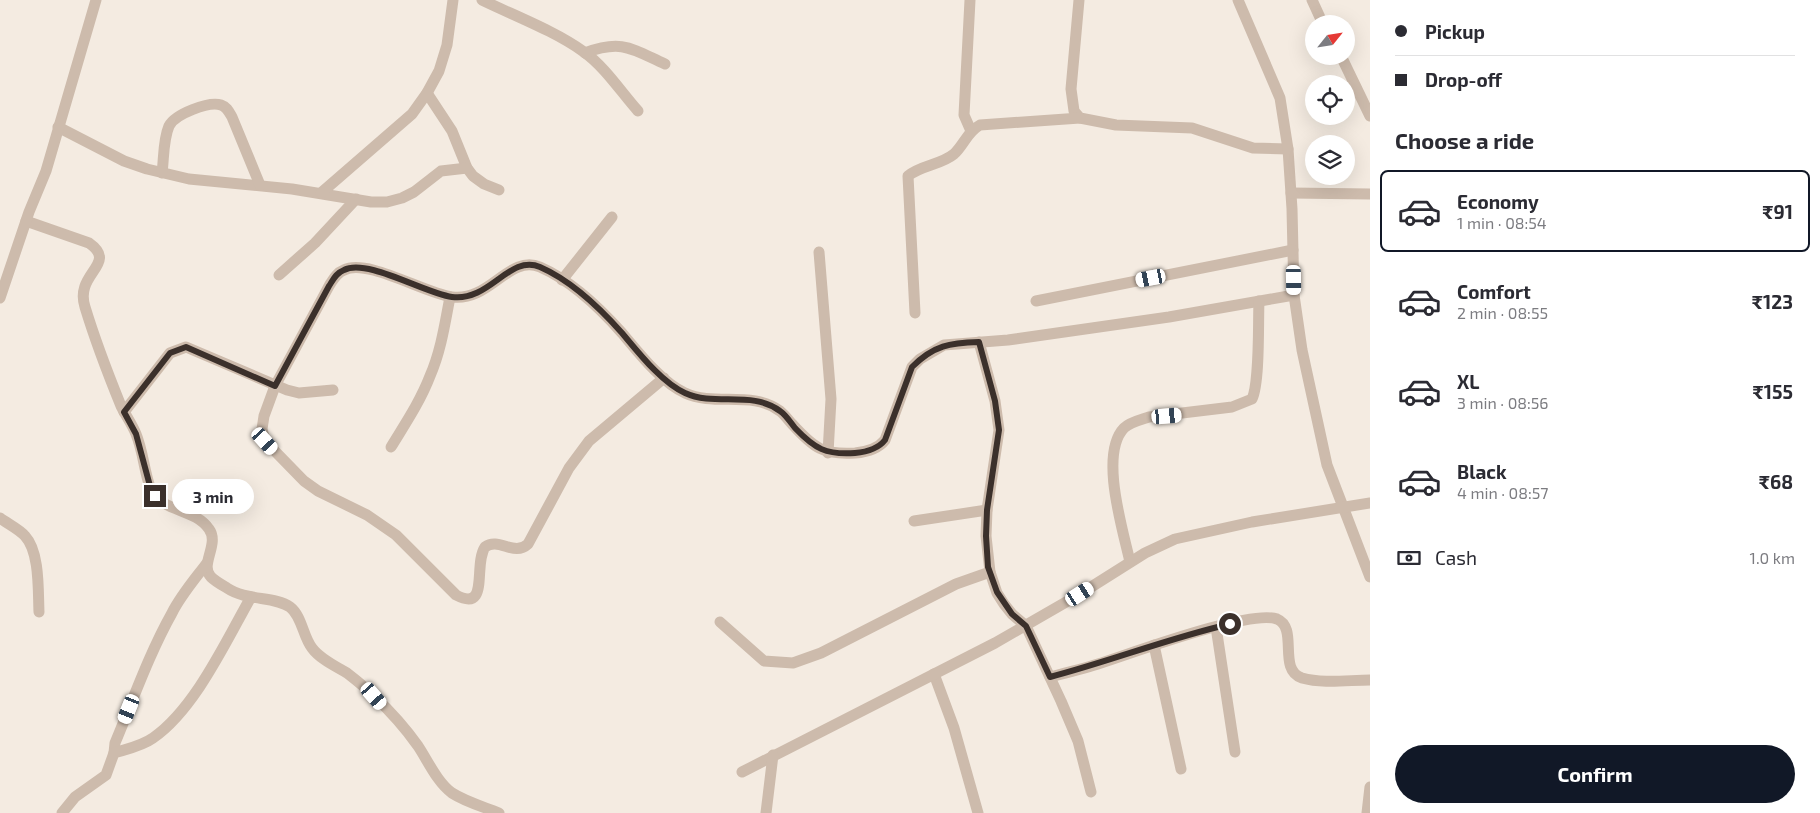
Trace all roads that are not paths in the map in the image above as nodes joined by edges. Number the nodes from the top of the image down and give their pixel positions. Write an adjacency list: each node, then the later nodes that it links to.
1 (96, 0): 16 (street)
2 (453, 0): 12 (street)
3 (482, 0): 9 (street)
4 (970, 0): 17 (street)
5 (1079, 0): 15 (street)
6 (1238, 0): 18 (street)
7 (1312, 0): 8 (street)
8 (1319, 15)
9 (585, 53): 10 (street); 13 (street)
10 (665, 64)
11 (1344, 65): 14 (street)
12 (427, 93): 19 (street); 24 (street)
13 (638, 111)
14 (1370, 116)
15 (1080, 118): 17 (street); 18 (street)
16 (58, 127): 20 (street); 28 (street)
17 (971, 131): 38 (street)
18 (1288, 148): 23 (street)
19 (467, 168): 22 (street); 26 (street)
20 (162, 173): 21 (street); 21 (street)
21 (260, 186): 24 (street)
22 (499, 190)
23 (1291, 193): 25 (street); 29 (street)
24 (321, 194): 26 (street)
25 (1370, 194)
26 (356, 200): 31 (street)
27 (612, 217): 32 (street)
28 (26, 221): 33 (street); 43 (street)
29 (1293, 250): 34 (street); 37 (street)
30 (819, 252): 45 (street)
31 (279, 275)
32 (562, 280): 35 (street); 40 (street)
33 (1, 293)
34 (1294, 295): 36 (street); 47 (street)
35 (450, 297): 41 (street); 44 (street)
36 (1259, 301): 39 (street); 51 (street)
37 (1036, 302)
38 (915, 313)
39 (979, 342): 45 (street); 48 (street)
40 (664, 378): 41 (street); 45 (street)
41 (275, 386): 42 (street); 43 (street)
42 (333, 390)
43 (124, 412): 52 (street)
44 (391, 447)
45 (828, 453)
46 (1370, 503): 47 (street)
47 (1343, 507): 51 (street); 54 (street)
48 (987, 510): 50 (street); 53 (street)
49 (0, 518): 56 (street)
50 (914, 521)
51 (1130, 562): 58 (street)
52 (208, 563): 55 (street); 65 (street)
53 (990, 572): 57 (street); 58 (street)
54 (1370, 577)
55 (251, 597): 65 (street); 72 (street)
56 (39, 612)
57 (720, 622)
58 (1026, 626): 61 (street); 62 (street)
59 (1216, 627): 60 (street); 63 (street); 64 (street)
60 (1154, 645): 62 (street); 67 (street)
61 (934, 674): 66 (street); 74 (street)
62 (1050, 677): 70 (street)
63 (1370, 680)
64 (1235, 752)
65 (114, 753): 71 (street)
66 (773, 755): 68 (street); 73 (street)
67 (1182, 769)
68 (742, 772)
69 (1370, 786): 75 (street)
70 (1091, 792)
71 (62, 813)
72 (499, 813)
73 (766, 813)
74 (978, 813)
75 (1367, 813)

